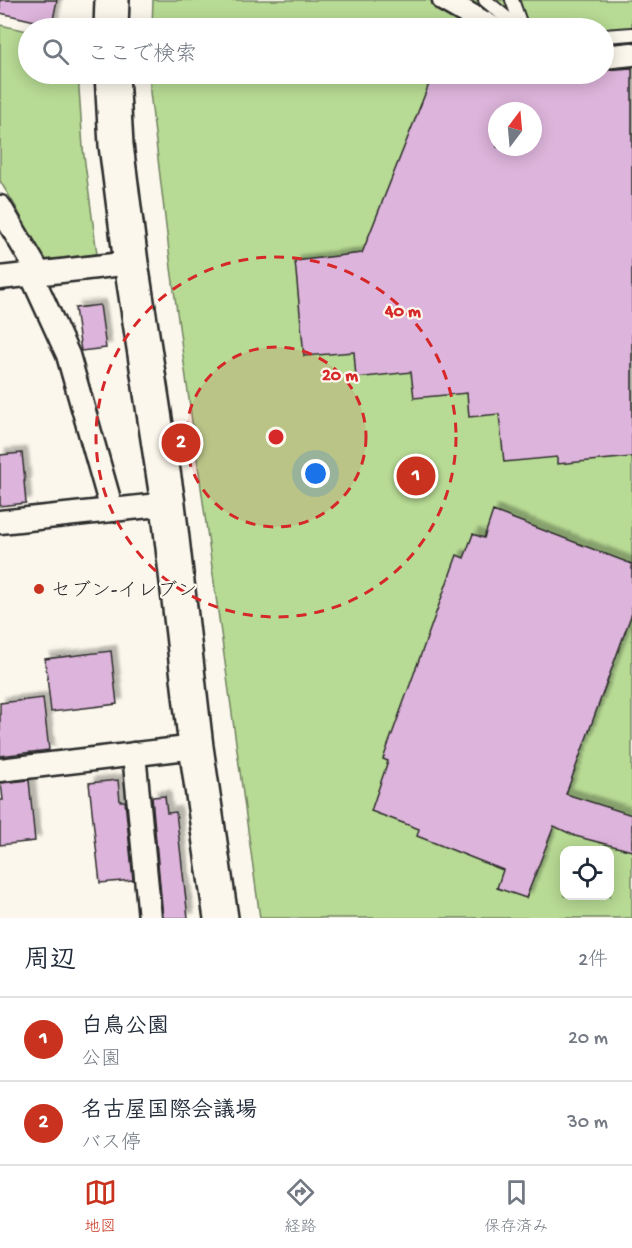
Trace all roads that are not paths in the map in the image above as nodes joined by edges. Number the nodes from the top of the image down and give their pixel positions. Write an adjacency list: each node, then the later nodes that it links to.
1 (112, 0): 5 (street)
2 (444, 0): 6 (street)
3 (485, 0): 7 (lane)
4 (512, 0): 8 (lane)
5 (111, 18)
6 (476, 18)
7 (508, 18)
8 (518, 18)
9 (632, 34): 10 (lane)
10 (614, 35)
11 (632, 54): 12 (street)
12 (614, 56)
13 (113, 84): 15 (street)
14 (0, 207): 16 (street)
15 (131, 263): 16 (street); 18 (street)
16 (35, 274): 17 (street); 19 (street)
17 (0, 278)
18 (168, 504): 19 (street); 21 (street)
19 (112, 510): 20 (street)
20 (0, 522)
21 (196, 747): 22 (street); 25 (street)
22 (134, 754): 23 (street); 24 (street)
23 (0, 770)
24 (150, 918)
25 (221, 918)

